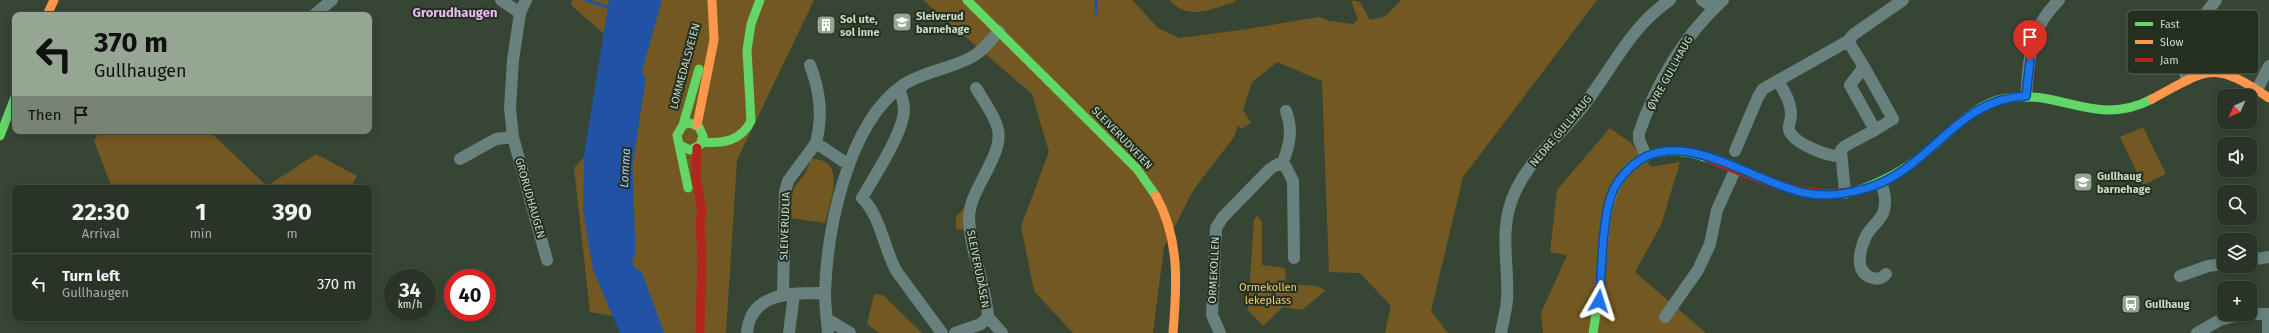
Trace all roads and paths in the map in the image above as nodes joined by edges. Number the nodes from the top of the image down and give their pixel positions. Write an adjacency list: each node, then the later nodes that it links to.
1 (54, 0): 16 (street)
2 (332, 0): 17 (street)
3 (501, 0): 18 (street)
4 (526, 0): 18 (street, GRORUDHAUGEN)
5 (712, 0): 19 (street, LOMMEDALSVEIEN)
6 (760, 0): 36 (street)
7 (967, 0): 20 (street, SLEIVERUDVEIEN)
8 (1670, 0): 82 (street, NEDRE GULLHAUG)
9 (1702, 0): 14 (street)
10 (1723, 0): 14 (street, ØVRE GULLHAUG)
11 (1903, 0): 21 (street)
12 (2059, 0): 34 (street)
13 (2216, 0): 15 (street)
14 (1714, 8): 48 (street, ØVRE GULLHAUG)
15 (2208, 10)
16 (48, 12)
17 (318, 12)
18 (520, 13): 43 (street, GRORUDHAUGEN)
19 (712, 13): 39 (street, LOMMEDALSVEIEN); 40 (street, LOMMEDALSVEIEN)
20 (999, 31): 30 (street); 80 (street, SLEIVERUDVEIEN)
21 (1848, 41): 24 (street); 29 (street)
22 (810, 65): 44 (street)
23 (2269, 66): 33 (street)
24 (1864, 67): 41 (street); 41 (street)
25 (2185, 74): 28 (street)
26 (2199, 74): 28 (street)
27 (2227, 74): 32 (street)
28 (2187, 79): 34 (street)
29 (1778, 81): 47 (street); 49 (street)
30 (899, 88): 52 (street); 77 (street)
31 (976, 88): 68 (street, SLEIVERUDÅSEN)
32 (2255, 89)
33 (2257, 90): 35 (street)
34 (2026, 96): 54 (street)
35 (2269, 98)
36 (749, 102): 40 (street); 46 (street)
37 (12, 105): 42 (street)
38 (1286, 110): 51 (street)
39 (683, 125): 40 (street); 45 (street)
40 (699, 128): 46 (street)
41 (1875, 130): 49 (street)
42 (0, 136)
43 (513, 137): 50 (street); 60 (street, GRORUDHAUGEN)
44 (816, 143): 52 (street); 64 (street, SLEIVERUDLIA)
45 (680, 145): 46 (street); 56 (street)
46 (699, 145): 56 (street)
47 (1735, 151)
48 (1646, 156): 53 (street); 83 (street)
49 (1840, 156): 55 (street)
50 (460, 159)
51 (1282, 164): 58 (street); 81 (street, ORMEKOLLEN)
52 (849, 165): 65 (street)
53 (1736, 168): 55 (street); 69 (street)
54 (1881, 184): 55 (street); 62 (street)
55 (1845, 193)
56 (700, 222): 72 (street)
57 (2269, 257): 59 (street)
58 (1294, 258)
59 (2257, 259)
60 (547, 260)
61 (2217, 265): 63 (street)
62 (1886, 274)
63 (2180, 276)
64 (788, 294): 65 (street); 73 (street); 74 (street, SLEIVERUDLIA)
65 (825, 294): 70 (street)
66 (2257, 314): 67 (street)
67 (2268, 314): 85 (street)
68 (988, 317): 78 (street, SLEIVERUDÅSEN); 79 (street, SLEIVERUDÅSEN)
69 (1664, 317)
70 (827, 319): 75 (street); 76 (street)
71 (2218, 321): 84 (street)
72 (700, 333)
73 (747, 333)
74 (790, 333)
75 (828, 333)
76 (850, 333)
77 (942, 333)
78 (955, 333)
79 (1002, 333)
80 (1173, 333)
81 (1220, 333)
82 (1501, 333)
83 (1592, 333)
84 (2197, 333)
85 (2268, 333)

